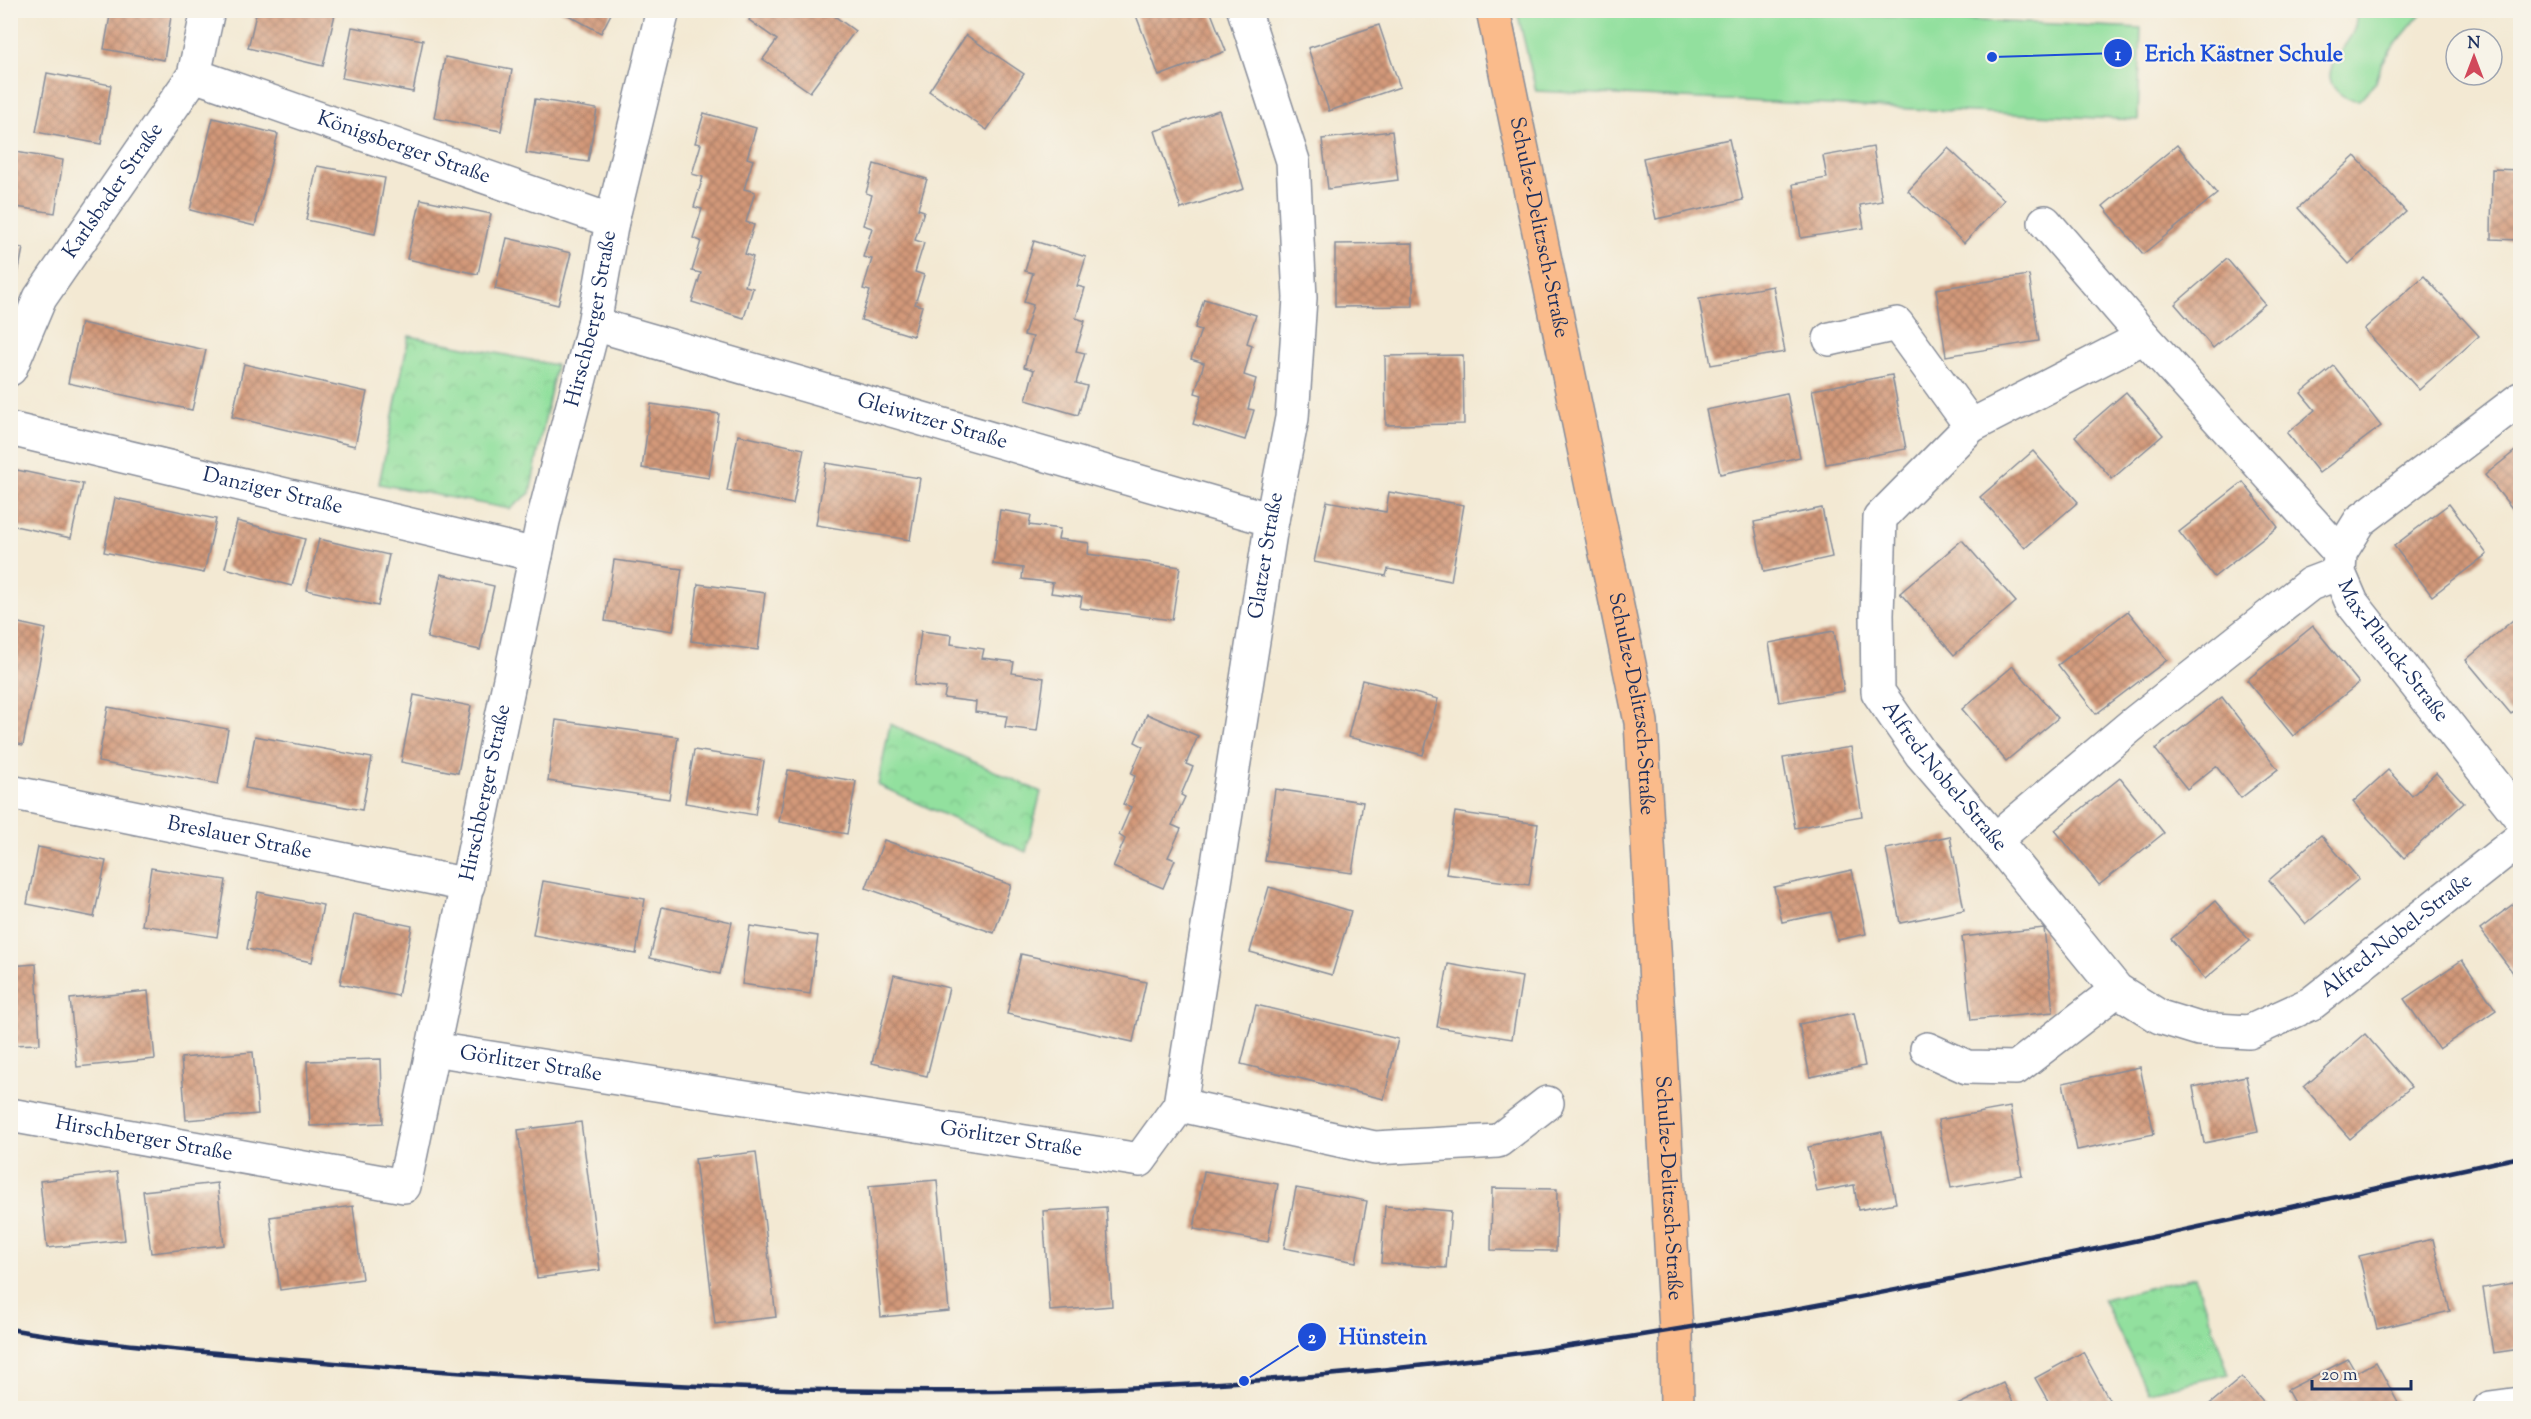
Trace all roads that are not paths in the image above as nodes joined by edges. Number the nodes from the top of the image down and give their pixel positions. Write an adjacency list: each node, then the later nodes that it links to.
1 (208, 10): 5 (street, Karlsbader Straße)
2 (663, 10): 6 (street, Hirschberger Straße)
3 (1244, 10): 15 (street, Glatzer Straße)
4 (1493, 10): 30 (main road, Schulze-Delitzsch-Straße)
5 (194, 75): 6 (street, Königsberger Straße); 11 (street, Karlsbader Straße)
6 (612, 222): 8 (street, Hirschberger Straße)
7 (2044, 222): 9 (street)
8 (594, 324): 15 (street, Gleiwitzer Straße); 16 (street, Hirschberger Straße)
9 (2144, 338): 13 (street, Alfred-Nobel-Straße); 17 (street)
10 (1830, 339): 13 (street)
11 (10, 369)
12 (2520, 399): 17 (street, Max-Planck-Straße)
13 (1971, 426): 21 (street, Alfred-Nobel-Straße)
14 (10, 429): 16 (street, Danziger Straße)
15 (1272, 520): 27 (street, Glatzer Straße)
16 (536, 555): 22 (street, Hirschberger Straße)
17 (2340, 563): 19 (street, Max-Planck-Straße); 21 (street)
18 (10, 792): 22 (street, Breslauer Straße)
19 (2520, 818)
20 (2520, 838): 23 (street, Alfred-Nobel-Straße)
21 (1995, 840): 23 (street, Alfred-Nobel-Straße)
22 (468, 885): 24 (street, Hirschberger Straße)
23 (2117, 990): 25 (street)
24 (433, 1049): 27 (street, Görlitzer Straße); 28 (street, Hirschberger Straße)
25 (1928, 1049)
26 (1547, 1103): 27 (street)
27 (1180, 1105)
28 (10, 1115)
29 (2520, 1404): 31 (street)
30 (1677, 1408)
31 (2490, 1408)

